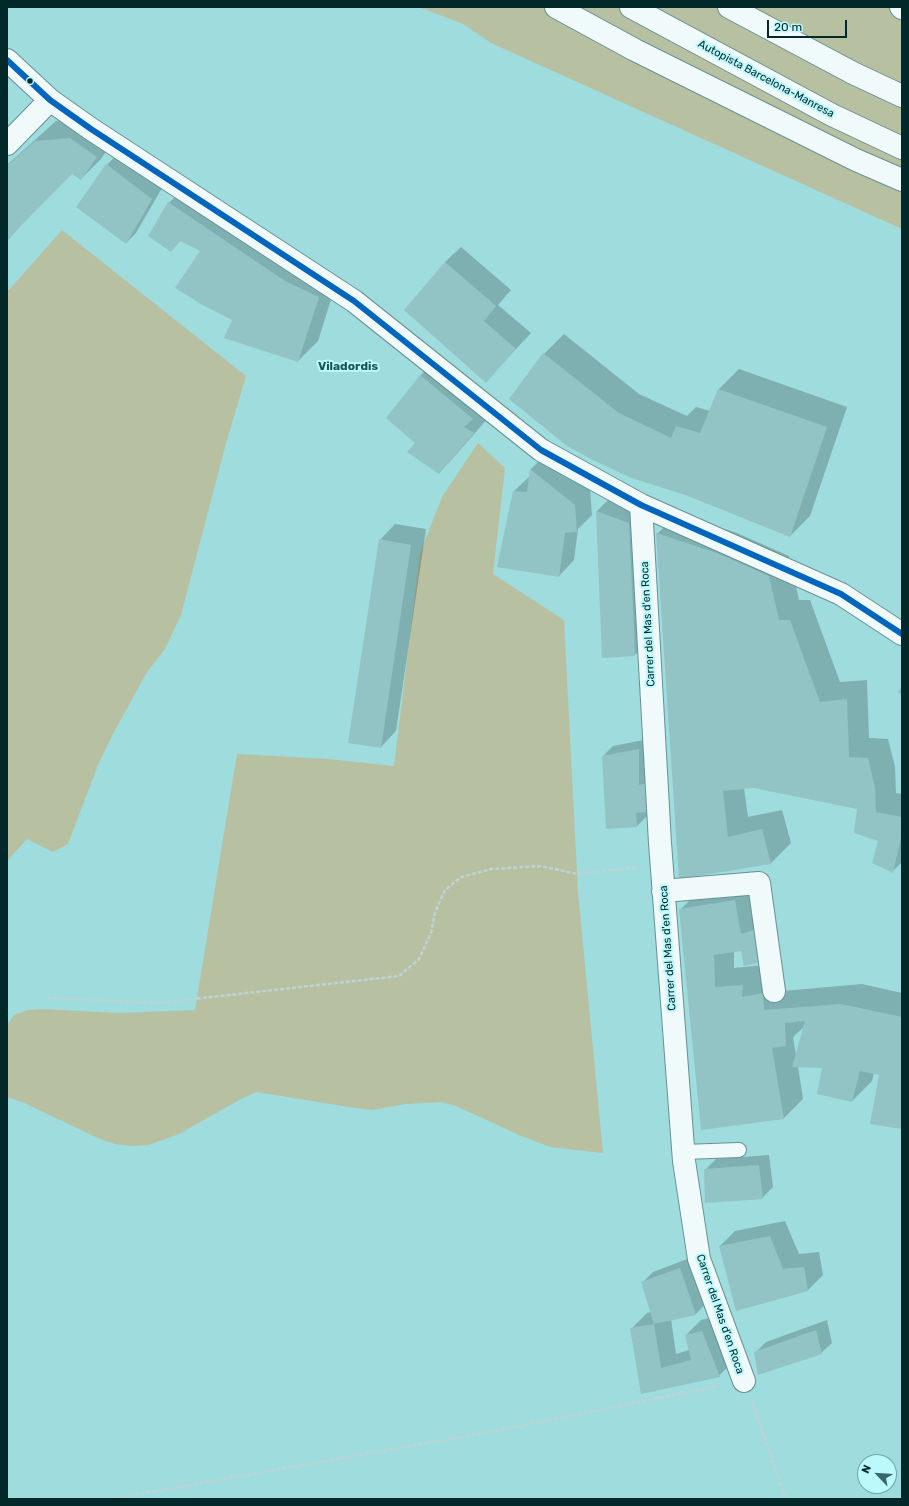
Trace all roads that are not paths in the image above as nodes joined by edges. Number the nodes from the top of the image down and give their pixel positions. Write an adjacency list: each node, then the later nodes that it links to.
1 (556, 7): 9 (main road)
2 (631, 7): 8 (main road, Autopista Barcelona-Manresa)
3 (729, 7): 5 (main road)
4 (7, 60): 6 (main road)
5 (902, 96)
6 (50, 100): 7 (main road); 10 (main road)
7 (7, 144)
8 (902, 148)
9 (902, 180)
10 (641, 505): 11 (main road); 12 (main road, Carrer del Mas d'en Roca)
11 (902, 634)
12 (664, 891): 13 (main road); 15 (main road, Carrer del Mas d'en Roca)
13 (774, 991)
14 (739, 1150): 15 (lane)
15 (683, 1152): 16 (main road, Carrer del Mas d'en Roca)
16 (744, 1381)

